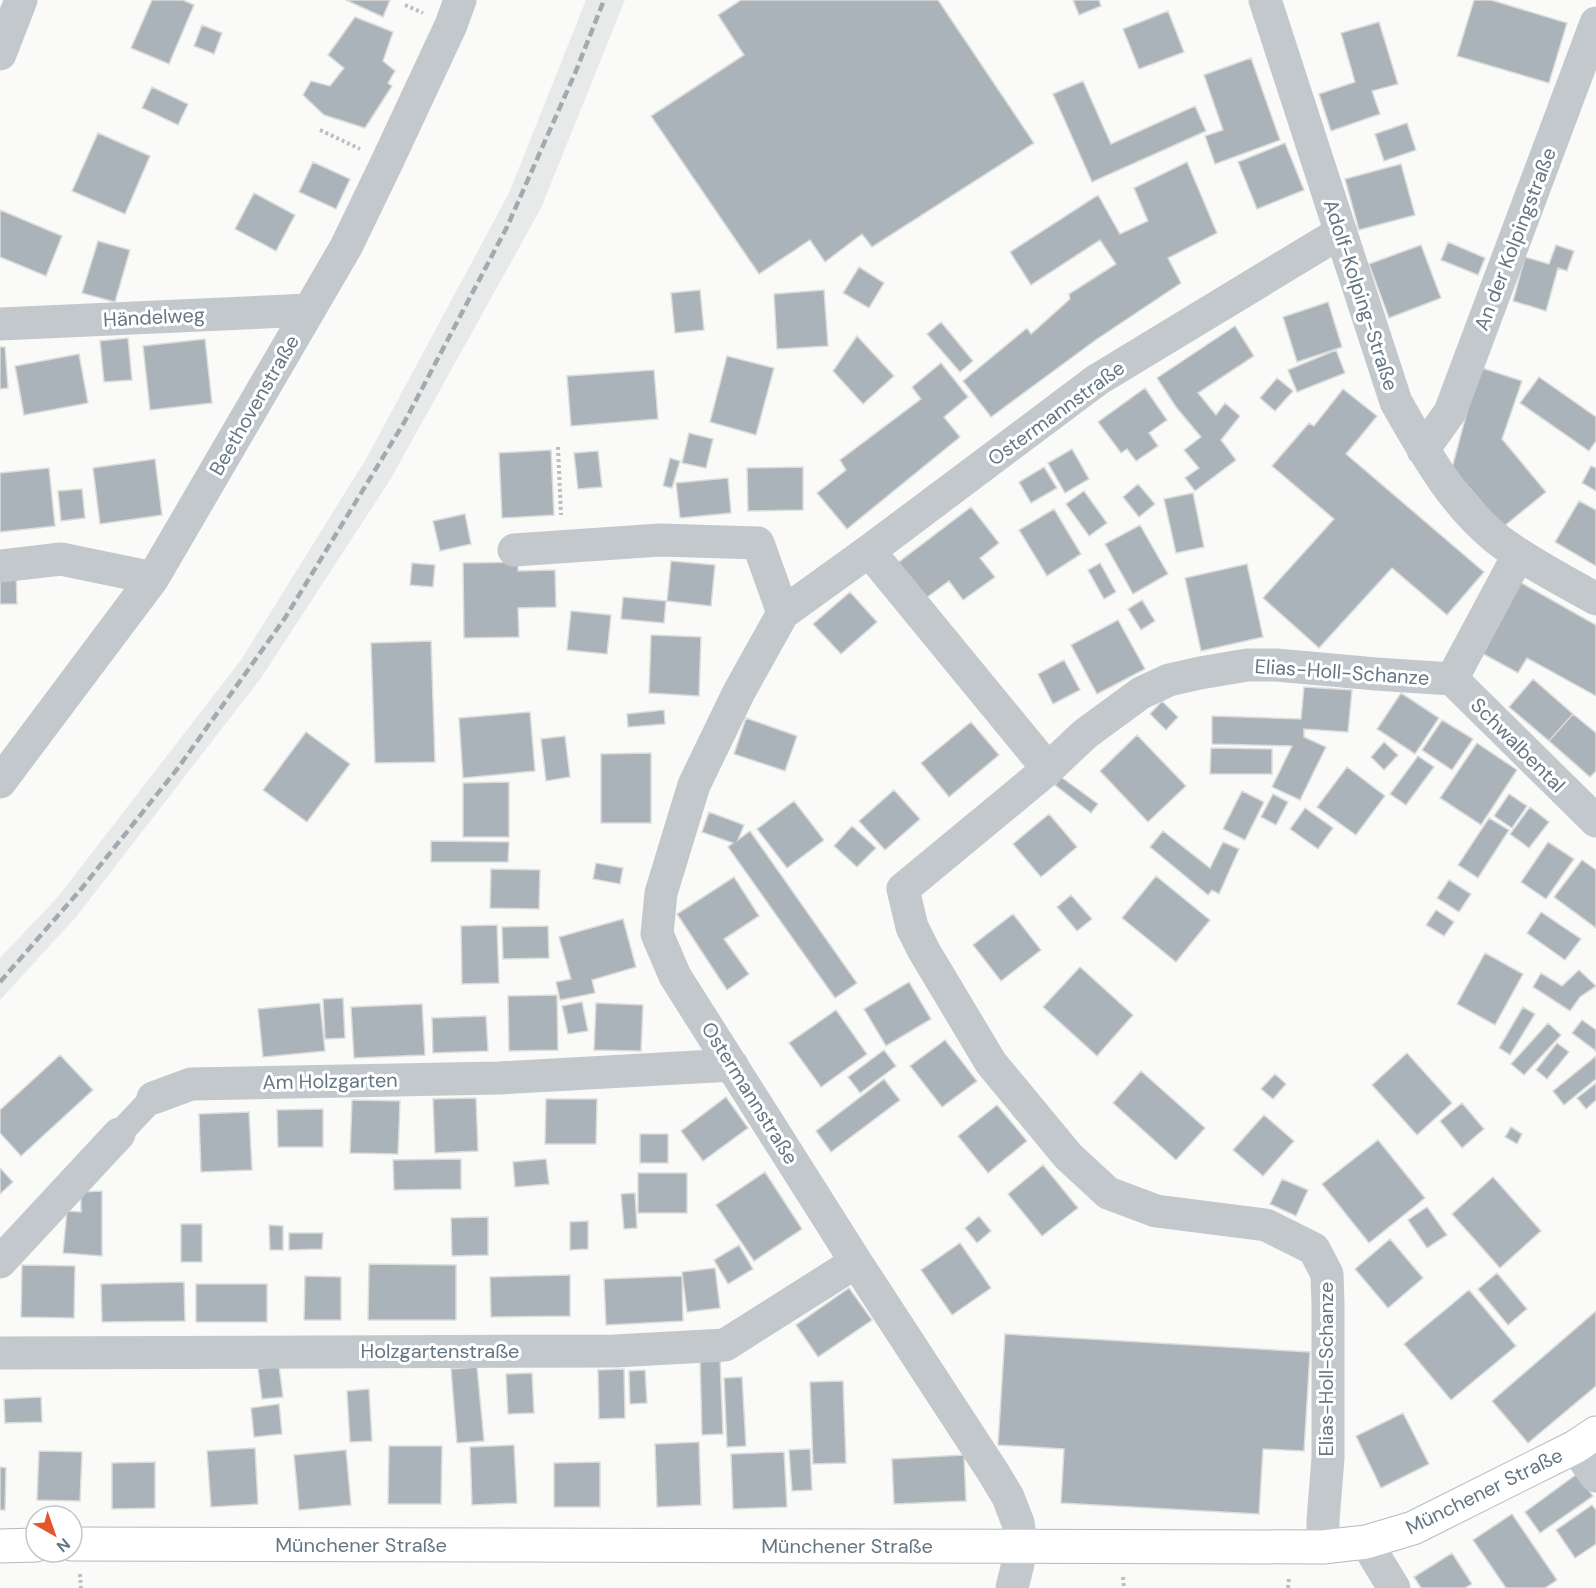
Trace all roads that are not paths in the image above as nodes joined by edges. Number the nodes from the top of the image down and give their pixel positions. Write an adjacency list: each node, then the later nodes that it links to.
1 (21, 0): 5 (street)
2 (460, 0): 7 (street, Beethovenstraße)
3 (1265, 0): 6 (street, Adolf-Kolping-Straße)
4 (1596, 23): 9 (street, An der Kolpingstraße)
5 (0, 54)
6 (1341, 232): 9 (street, Adolf-Kolping-Straße); 11 (street, Ostermannstraße)
7 (309, 310): 8 (street, Händelweg); 14 (street, Beethovenstraße)
8 (0, 324)
9 (1423, 450): 12 (street, Adolf-Kolping-Straße)
10 (514, 550): 16 (street)
11 (869, 550): 16 (street, Ostermannstraße); 18 (street)
12 (1519, 554): 15 (street, Adolf-Kolping-Straße); 17 (street)
13 (0, 566): 14 (street)
14 (153, 578): 19 (street, Beethovenstraße)
15 (1596, 599)
16 (783, 613): 21 (street, Ostermannstraße)
17 (1452, 680): 18 (street, Elias-Holl-Schanze); 20 (street, Schwalbental)
18 (1048, 769): 34 (street, Elias-Holl-Schanze)
19 (0, 782)
20 (1590, 816)
21 (732, 1065): 22 (street, Am Holzgarten); 25 (street, Ostermannstraße)
22 (153, 1098): 23 (street, Am Holzgarten)
23 (119, 1134): 24 (street, Am Holzgarten)
24 (0, 1262)
25 (856, 1262): 26 (street, Holzgartenstraße); 33 (street, Ostermannstraße)
26 (0, 1353)
27 (1586, 1440): 28 (street); 29 (main road, Münchener Straße)
28 (1596, 1476)
29 (1366, 1542): 34 (main road, Münchener Straße); 36 (street)
30 (84, 1544): 33 (main road, Münchener Straße)
31 (24, 1545): 32 (main road)
32 (0, 1546)
33 (1022, 1547): 34 (main road, Münchener Straße); 35 (street)
34 (1323, 1547)
35 (1012, 1588)
36 (1394, 1588)

